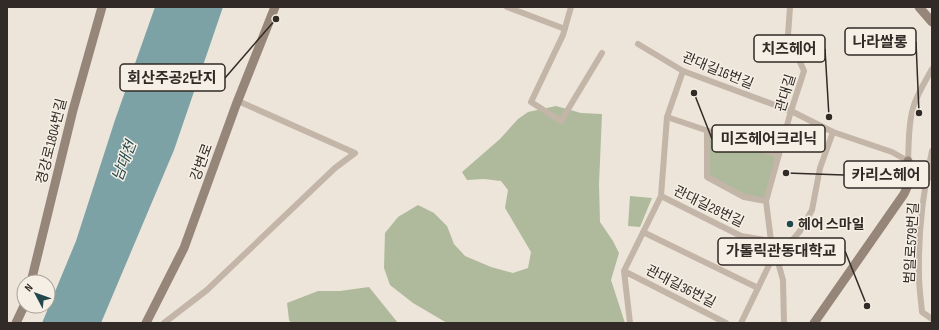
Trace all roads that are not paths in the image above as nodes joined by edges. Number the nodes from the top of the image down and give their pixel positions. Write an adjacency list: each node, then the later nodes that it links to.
1 (102, 7): 28 (street, 경강로1804번길)
2 (274, 7): 13 (street, 강변로)
3 (507, 7): 8 (street)
4 (571, 7): 8 (street)
5 (790, 7): 14 (street, 관대길)
6 (919, 7): 7 (street)
7 (932, 22)
8 (565, 29): 10 (street)
9 (638, 44): 12 (street, 관대길16번길)
10 (602, 53)
11 (932, 69): 20 (street)
12 (683, 71): 14 (street, 관대길16번길); 15 (street)
13 (238, 101): 31 (street, 강변로); 32 (street)
14 (792, 111): 17 (street); 19 (street, 관대길)
15 (667, 116): 16 (street); 22 (street)
16 (707, 131): 19 (street); 23 (street)
17 (833, 132): 20 (street); 26 (street)
18 (932, 151): 21 (street, 범일로579번길)
19 (779, 155): 23 (street, 관대길)
20 (908, 161): 21 (street); 37 (street)
21 (930, 176): 30 (street, 범일로579번길)
22 (661, 196): 24 (street); 25 (street, 관대길28번길)
23 (766, 201): 25 (street, 관대길)
24 (643, 232): 27 (street); 29 (street)
25 (771, 241): 26 (street, 관대길)
26 (775, 256): 29 (street); 36 (street, 관대길)
27 (624, 271): 33 (street); 34 (street, 관대길36번길)
28 (33, 274)
29 (758, 288): 35 (street)
30 (932, 319)
31 (146, 323)
32 (164, 323)
33 (630, 323)
34 (726, 323)
35 (741, 323)
36 (784, 323)
37 (814, 323)

